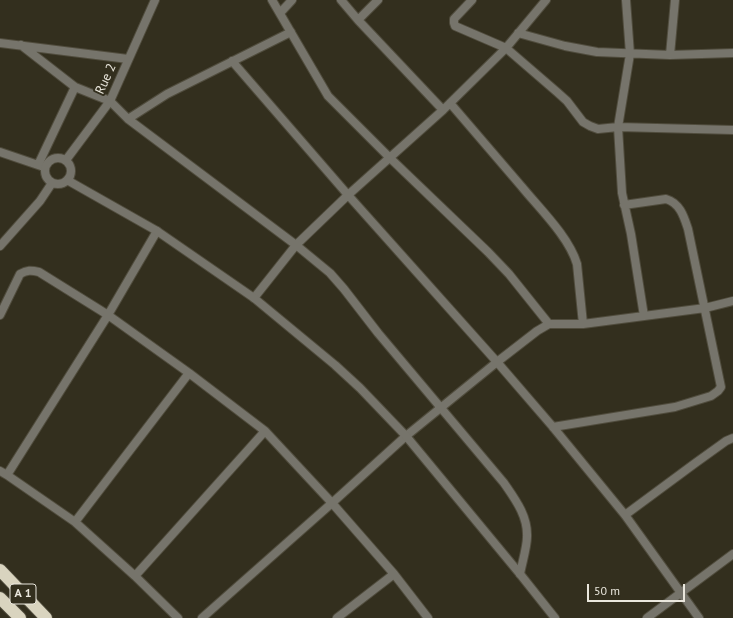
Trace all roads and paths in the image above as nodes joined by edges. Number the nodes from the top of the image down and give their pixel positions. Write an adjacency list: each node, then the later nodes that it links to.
1 (155, 0): 20 (street, Rue 2)
2 (272, 0): 10 (street)
3 (292, 0): 10 (street)
4 (341, 0): 11 (street)
5 (378, 0): 11 (street)
6 (472, 0): 16 (street)
7 (546, 0): 13 (street)
8 (626, 0): 18 (street)
9 (675, 0): 19 (street)
10 (280, 14): 12 (street)
11 (358, 20): 25 (street)
12 (291, 32): 21 (street); 30 (street)
13 (518, 33): 16 (street); 18 (street)
14 (0, 43): 15 (street)
15 (21, 45): 20 (street); 22 (street)
16 (506, 48): 24 (street); 27 (street)
17 (733, 53): 19 (street)
18 (630, 54): 19 (street); 27 (street)
19 (670, 55)
20 (128, 59): 23 (street, Rue 2)
21 (232, 61): 26 (street); 35 (street)
22 (75, 86): 23 (street); 32 (street)
23 (110, 101): 26 (street); 31 (street, Rue 2)
24 (450, 103): 25 (street); 47 (street)
25 (443, 110): 30 (street)
26 (128, 119): 38 (street)
27 (618, 127): 28 (street); 36 (street)
28 (733, 130)
29 (0, 152): 32 (street)
30 (390, 158): 35 (street); 46 (street)
31 (66, 160): 32 (street); 33 (street)
32 (41, 166): 34 (street)
33 (68, 180): 34 (street); 37 (street)
34 (52, 183): 39 (street)
35 (348, 195): 38 (street); 48 (street)
36 (624, 205): 42 (street); 45 (street)
37 (156, 231): 40 (street); 44 (street)
38 (296, 245): 40 (street); 50 (street)
39 (0, 246)
40 (254, 298): 53 (street)
41 (733, 301): 42 (street)
42 (705, 308): 45 (street); 51 (street)
43 (0, 315): 44 (street)
44 (108, 315): 49 (street); 55 (street)
45 (644, 316): 47 (street)
46 (549, 324): 47 (street); 48 (street)
47 (583, 324)
48 (497, 362): 50 (street); 51 (street)
49 (189, 373): 52 (street); 58 (street)
50 (441, 408): 53 (street); 62 (street)
51 (553, 427): 57 (street)
52 (265, 431): 56 (street); 63 (street)
53 (406, 436): 56 (street); 62 (street)
54 (733, 438): 57 (street)
55 (3, 473): 58 (street)
56 (332, 503): 61 (street); 69 (street)
57 (625, 515): 64 (street)
58 (75, 522): 63 (street)
59 (733, 554): 64 (street)
60 (0, 570): 67 (highway, A 1)
61 (394, 574): 70 (street); 71 (street)
62 (520, 574): 72 (street)
63 (135, 576): 68 (street)
64 (681, 592): 73 (street); 74 (street)
65 (0, 598): 66 (highway, A 1)
66 (20, 618)
67 (46, 618)
68 (178, 618)
69 (202, 618)
70 (337, 618)
71 (428, 618)
72 (555, 618)
73 (647, 618)
74 (699, 618)

